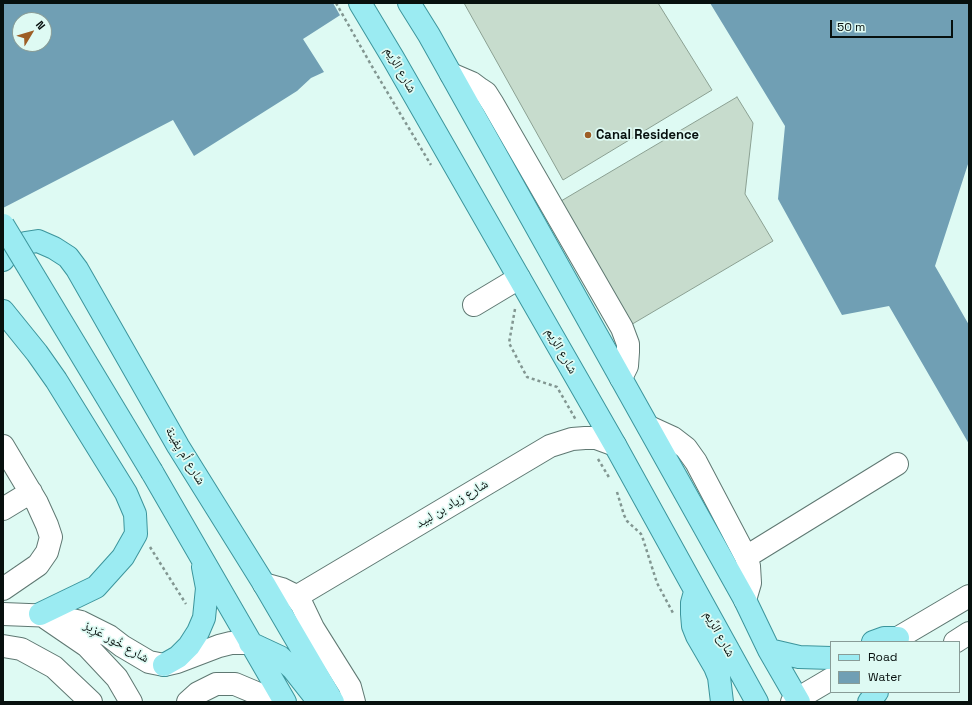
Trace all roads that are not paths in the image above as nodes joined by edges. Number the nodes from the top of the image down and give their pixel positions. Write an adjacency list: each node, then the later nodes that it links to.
1 (360, 3): 5 (main road, شارع الرِّيم)
2 (409, 3): 8 (main road)
3 (3, 225): 15 (main road, bridge)
4 (3, 260): 16 (main road, شارع أم يِفينة)
5 (519, 278): 6 (street); 9 (main road, شارع الرِّيم)
6 (474, 305)
7 (3, 311): 23 (main road)
8 (649, 427): 14 (street); 21 (main road)
9 (615, 445): 18 (main road, شارع الرِّيم); 20 (street, شارع زياد بن لبيد)
10 (3, 446): 12 (street)
11 (897, 464): 14 (street)
12 (31, 492): 13 (street); 17 (street)
13 (3, 509)
14 (746, 557): 21 (street)
15 (201, 558): 28 (main road); 32 (main road)
16 (264, 584): 20 (street); 43 (main road, شارع أم يِفينة)
17 (3, 590)
18 (695, 592): 45 (main road); 46 (main road, شارع الرِّيم)
19 (969, 596): 25 (street)
20 (296, 598): 44 (street)
21 (745, 600): 30 (main road)
22 (3, 614): 23 (street, شارع خُور عَزِيز)
23 (40, 614): 32 (street, شارع خُور عَزِيز); 38 (street)
24 (969, 633): 27 (street)
25 (895, 640): 26 (main road)
26 (876, 641)
27 (957, 641)
28 (250, 643): 32 (street, شارع خُور عَزِيز); 41 (main road); 42 (main road)
29 (3, 646): 37 (street)
30 (769, 650): 31 (main road); 36 (main road)
31 (830, 658)
32 (164, 665)
33 (830, 679): 36 (street)
34 (873, 693): 47 (street)
35 (874, 693): 48 (main road)
36 (796, 701)
37 (91, 702)
38 (131, 702)
39 (188, 702): 40 (street)
40 (266, 702)
41 (285, 702)
42 (319, 702)
43 (333, 702)
44 (354, 702)
45 (722, 702)
46 (756, 702)
47 (855, 702)
48 (869, 702)

